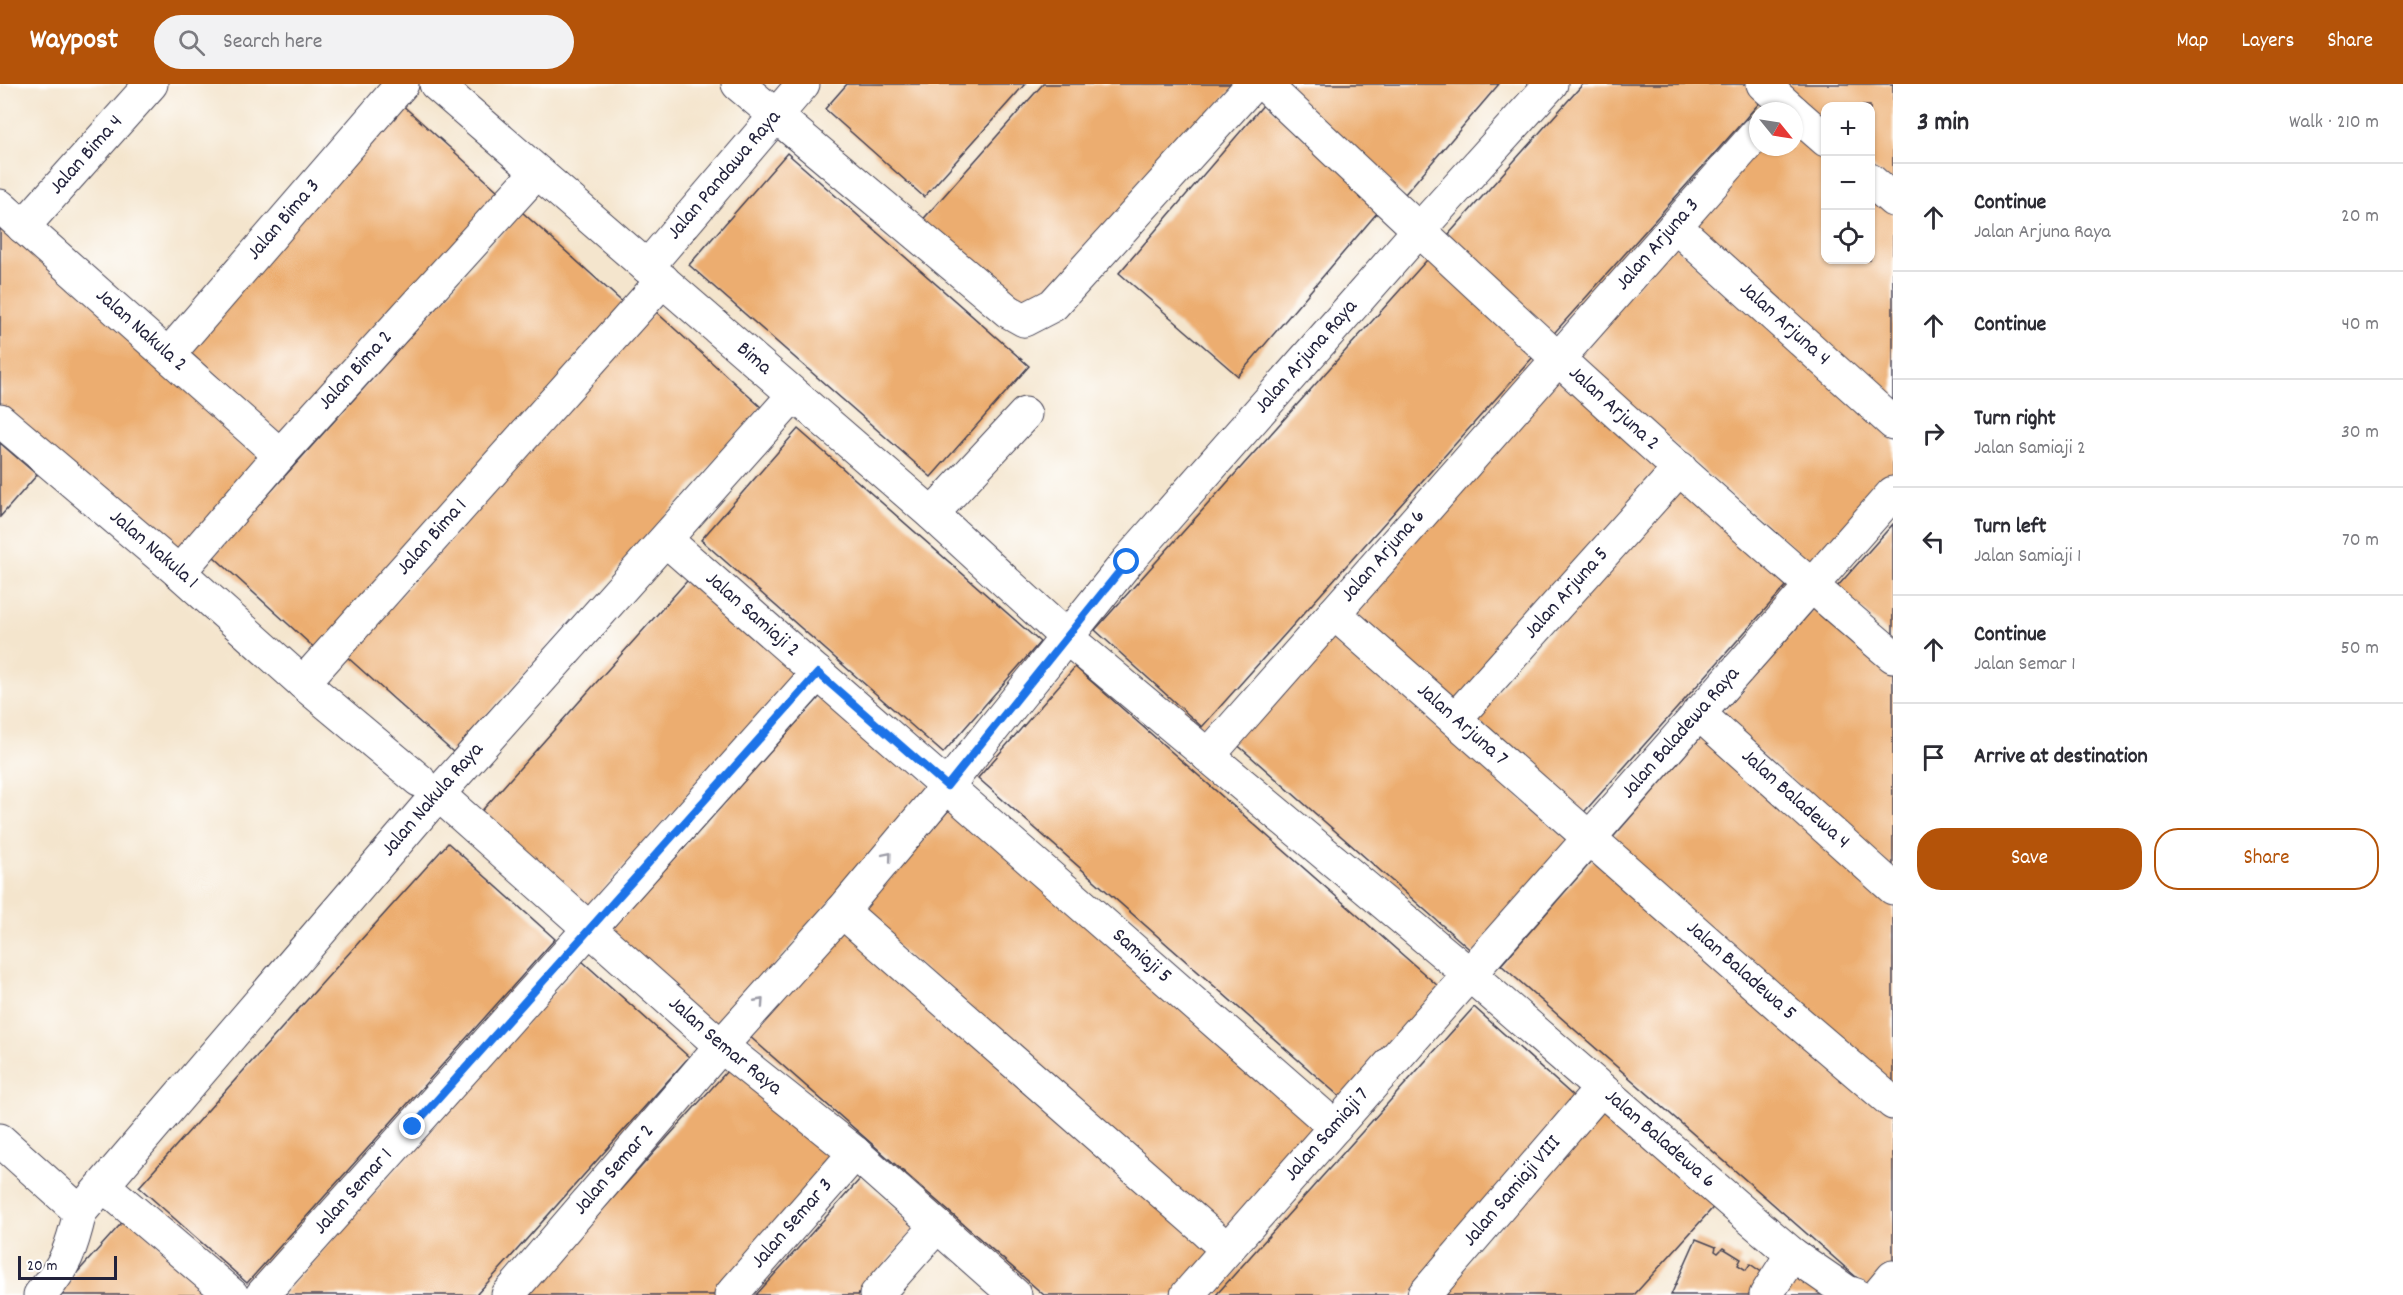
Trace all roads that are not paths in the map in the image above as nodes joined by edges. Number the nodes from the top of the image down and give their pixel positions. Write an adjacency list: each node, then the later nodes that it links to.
1 (151, 84): 16 (street, Jalan Bima 4)
2 (402, 84): 20 (street, Jalan Bima 3)
3 (436, 84): 13 (street, Bima)
4 (738, 84): 9 (street)
5 (803, 84): 9 (street, Jalan Pandawa Raya)
6 (1253, 84): 9 (street)
7 (1264, 84): 18 (street, Jalan Arjuna 2)
8 (1551, 84): 18 (street, Jalan Arjuna Raya)
9 (776, 116): 19 (street, Jalan Pandawa Raya)
10 (1803, 121): 11 (street)
11 (1821, 136)
12 (1749, 142): 17 (street, Jalan Arjuna 3)
13 (537, 172): 19 (street, Bima); 26 (street, Jalan Bima 2)
14 (1875, 184): 15 (street)
15 (1893, 200)
16 (12, 217): 20 (street, Jalan Nakula 2)
17 (1675, 226): 21 (street, Jalan Arjuna 3); 25 (street, Jalan Arjuna 4)
18 (1419, 230): 21 (street, Jalan Arjuna 2); 34 (street, Jalan Arjuna Raya)
19 (655, 274): 22 (street, Bima); 37 (street, Jalan Bima 1)
20 (168, 355): 26 (street, Jalan Nakula 2)
21 (1558, 359): 27 (street, Jalan Arjuna 2); 33 (street, Jalan Arjuna 6)
22 (794, 395): 29 (street, Bima); 30 (street, Jalan Nakula Raya)
23 (1025, 414): 29 (street)
24 (0, 420): 31 (street, Jalan Nakula 1)
25 (1893, 423)
26 (280, 455): 31 (street, Jalan Bima 2)
27 (1680, 468): 32 (street, Jalan Arjuna 2); 39 (street, Jalan Arjuna 5)
28 (1893, 493): 32 (street, Jalan Baladewa Raya)
29 (932, 514): 34 (street, Bima)
30 (666, 540): 36 (street, Jalan Samiaji 2); 42 (street, Jalan Nakula Raya)
31 (179, 572): 37 (street, Jalan Nakula 1)
32 (1810, 586): 35 (street, Jalan Arjuna 2); 38 (street, Jalan Baladewa Raya)
33 (1334, 613): 39 (street, Jalan Arjuna 7); 40 (street, Jalan Arjuna 6)
34 (1066, 637): 40 (street, Bima); 41 (street, Jalan Arjuna Raya)
35 (1893, 656)
36 (818, 673): 41 (street, Jalan Samiaji 2); 46 (street, Jalan Semar 1)
37 (303, 683): 42 (street)
38 (1698, 713): 43 (street, Jalan Baladewa Raya); 44 (street, Jalan Baladewa 4)
39 (1455, 718): 43 (street, Jalan Arjuna 7)
40 (1208, 756): 47 (street, Jalan Baladewa 6)
41 (947, 786): 45 (street, Jalan Semar 2, one-way to 41); 51 (street, Samiaji 5)
42 (428, 787): 46 (street, Jalan Semar Raya); 54 (street, Jalan Nakula Raya)
43 (1590, 837): 47 (street, Jalan Baladewa Raya); 50 (street, Jalan Baladewa 5)
44 (1893, 888)
45 (842, 911): 48 (street, Jalan Semar 2, one-way to 45); 57 (street)
46 (588, 928): 48 (street, Jalan Semar Raya); 62 (street, Jalan Semar 1)
47 (1469, 974): 49 (street, Jalan Baladewa 6); 51 (street, Jalan Samiaji 7)
48 (721, 1046): 53 (street, Jalan Semar Raya); 63 (street, Jalan Semar 2)
49 (1601, 1089): 58 (street, Jalan Baladewa 6); 68 (street, Jalan Samiaji VIII)
50 (1893, 1103)
51 (1335, 1127): 57 (street, Jalan Samiaji 7)
52 (0, 1140): 55 (street)
53 (855, 1153): 56 (street, Jalan Semar Raya); 64 (street, Jalan Semar 3)
54 (104, 1186): 55 (street, Jalan Nakula Raya); 61 (street)
55 (80, 1212): 60 (street)
56 (937, 1226): 65 (street); 66 (street, Jalan Semar Raya)
57 (1227, 1249): 67 (street, Jalan Samiaji 7)
58 (1792, 1254): 69 (street); 70 (street, Jalan Baladewa 6)
59 (1893, 1277): 71 (street)
60 (40, 1295)
61 (232, 1295)
62 (262, 1295)
63 (508, 1295)
64 (731, 1295)
65 (876, 1295)
66 (1015, 1295)
67 (1187, 1295)
68 (1424, 1295)
69 (1766, 1295)
70 (1856, 1295)
71 (1878, 1295)

